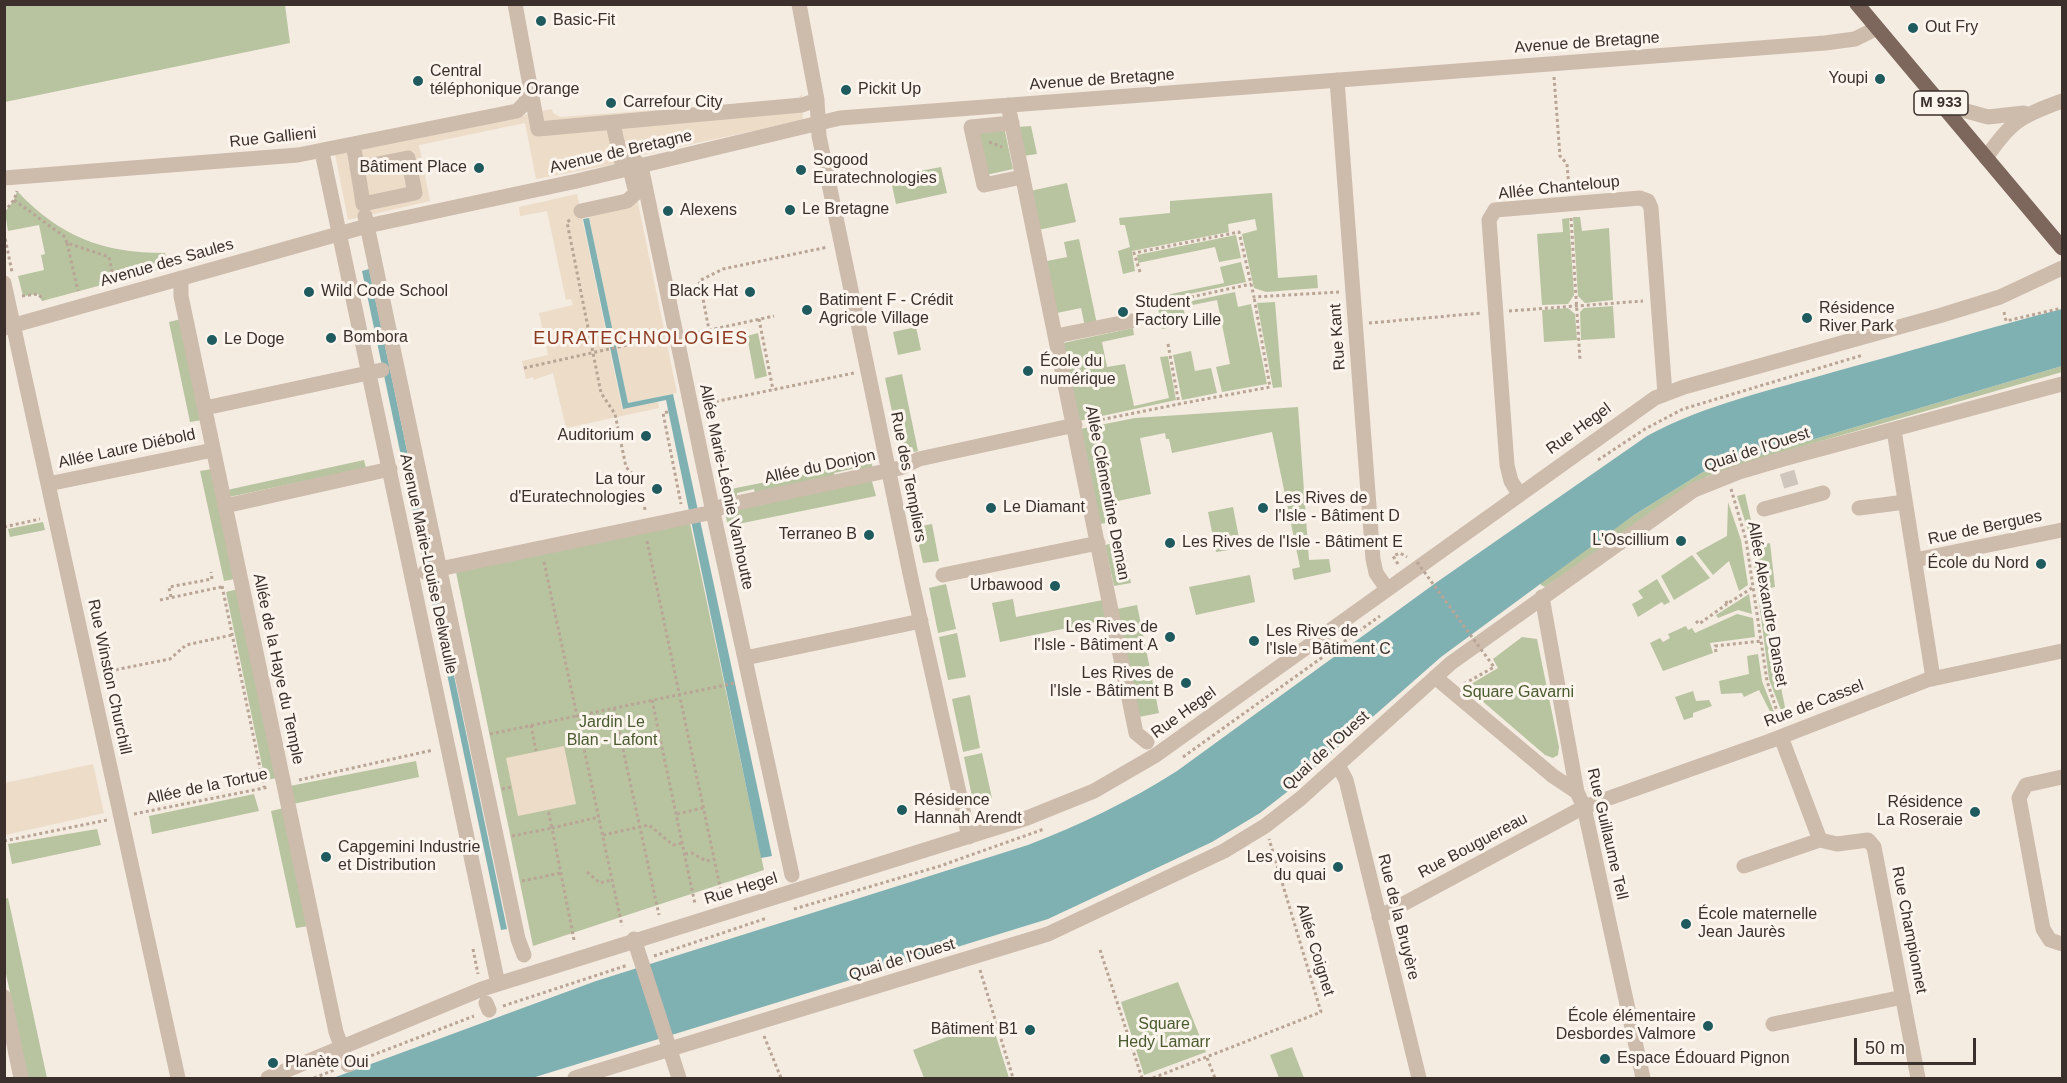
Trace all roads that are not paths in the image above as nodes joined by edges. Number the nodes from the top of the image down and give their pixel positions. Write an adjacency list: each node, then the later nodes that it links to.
1 (515, 4): 6 (street)
2 (799, 4): 7 (street, Rue des Templiers)
3 (1857, 4): 4 (main road, M 933)
4 (1877, 28): 5 (street, Avenue de Bretagne); 9 (main road, M 933)
5 (1337, 80): 10 (street, Avenue de Bretagne); 55 (street, Rue Kant)
6 (530, 90): 14 (street, Avenue de Bretagne); 15 (street, Rue Gallieni)
7 (817, 100): 12 (street, Rue des Templiers); 14 (street, Avenue de Bretagne)
8 (2062, 101): 11 (street)
9 (1941, 104): 11 (street); 17 (main road, M 933)
10 (1008, 105): 12 (street, Avenue de Bretagne); 13 (street, Allée Clémentine Deman)
11 (2036, 111): 17 (street)
12 (817, 122): 19 (street, Avenue de Bretagne); 41 (street, Rue des Templiers)
13 (1012, 123): 21 (street, Allée Clémentine Deman); 21 (street)
14 (613, 124): 19 (street)
15 (353, 145): 16 (street, Rue Gallieni); 18 (street)
16 (322, 152): 20 (street, Rue Gallieni); 25 (street, Avenue Marie-Louise Delwaulle)
17 (1986, 158): 26 (main road, M 933)
18 (357, 168)
19 (636, 168): 23 (street); 24 (street, Avenue de Bretagne); 49 (street, Allée Marie-Léonie Vanhoutte)
20 (10, 177): 22 (street)
21 (1022, 177): 32 (street, Allée Clémentine Deman)
22 (9, 196)
23 (584, 210)
24 (366, 221): 25 (street, Avenue de Bretagne); 53 (street, Avenue Marie-Louise Delwaulle)
25 (340, 233): 28 (street, Avenue des Saules); 33 (street, Avenue Marie-Louise Delwaulle)
26 (2062, 248)
27 (2062, 268): 35 (street, Rue Hegel)
28 (181, 278): 31 (street, Avenue des Saules); 36 (street, Allée de la Haye du Temple)
29 (9, 279): 31 (street, Rue Winston Churchill)
30 (1131, 321): 32 (street)
31 (10, 326): 42 (street, Rue Winston Churchill)
32 (1056, 336): 37 (street, Allée Clémentine Deman)
33 (376, 371): 36 (street); 40 (street, Avenue Marie-Louise Delwaulle)
34 (2062, 384): 38 (street, Quai de l'Ouest)
35 (1665, 394): 44 (street, Rue Hegel); 44 (street, Allée Chanteloup)
36 (205, 408): 39 (street, Allée de la Haye du Temple)
37 (1075, 425): 41 (street, Allée du Donjon); 51 (street, Allée Clémentine Deman)
38 (1894, 430): 45 (street); 56 (street, Quai de l'Ouest)
39 (213, 450): 42 (street, Allée Laure Diébold); 46 (street, Allée de la Haye du Temple)
40 (390, 469): 46 (street); 76 (street, Avenue Marie-Louise Delwaulle)
41 (888, 471): 49 (street, Allée du Donjon); 57 (street, Rue des Templiers)
42 (48, 484): 84 (street, Rue Winston Churchill)
43 (1823, 493): 48 (street)
44 (1519, 494): 55 (street, Rue Hegel)
45 (1905, 502): 47 (street); 52 (street)
46 (225, 506): 81 (street, Allée de la Haye du Temple)
47 (1859, 508)
48 (1764, 509)
49 (696, 516): 53 (street, Allée du Donjon); 59 (street, Allée Marie-Léonie Vanhoutte)
50 (2062, 530): 52 (street, Rue de Bergues)
51 (1098, 543): 54 (street); 63 (street, Allée Clémentine Deman)
52 (1915, 560): 61 (street)
53 (432, 570): 75 (street, Avenue Marie-Louise Delwaulle)
54 (943, 575)
55 (1387, 589): 68 (street, Rue Hegel)
56 (1542, 597): 60 (street, Quai de l'Ouest); 66 (street, Rue Guillaume Tell)
57 (921, 621): 59 (street); 68 (street, Rue des Templiers)
58 (2062, 651): 61 (street, Rue de Cassel)
59 (745, 658): 71 (street, Allée Marie-Léonie Vanhoutte)
60 (1435, 677): 64 (street, Quai de l'Ouest); 66 (street)
61 (1933, 678): 62 (street, Rue de Cassel)
62 (1784, 736): 67 (street, Rue de Cassel); 69 (street)
63 (1147, 742)
64 (1338, 765): 72 (street, Rue de la Bruyère); 80 (street, Quai de l'Ouest)
65 (2062, 777): 74 (street)
66 (1577, 792): 67 (street, Rue Guillaume Tell)
67 (1584, 807): 72 (street, Rue Bouguereau); 89 (street, Rue Guillaume Tell)
68 (969, 837): 73 (street, Rue Hegel)
69 (1820, 840): 70 (street, Rue Championnet); 78 (street, Rue Championnet)
70 (1744, 866)
71 (792, 875)
72 (1379, 917): 88 (street, Rue de la Bruyère)
73 (634, 939): 76 (street, Rue Hegel); 80 (street)
74 (2062, 944)
75 (524, 955)
76 (498, 984): 81 (street, Rue Hegel)
77 (4, 997): 83 (street)
78 (1903, 997): 79 (street); 90 (street, Rue Championnet)
79 (1773, 1024)
80 (668, 1046): 86 (street, Quai de l'Ouest); 87 (street)
81 (340, 1047): 82 (street, Allée de la Haye du Temple); 85 (street, Rue Hegel)
82 (348, 1065)
83 (21, 1078)
84 (178, 1078)
85 (268, 1078)
86 (575, 1078)
87 (679, 1078)
88 (1419, 1078)
89 (1642, 1078)
90 (1918, 1078)

